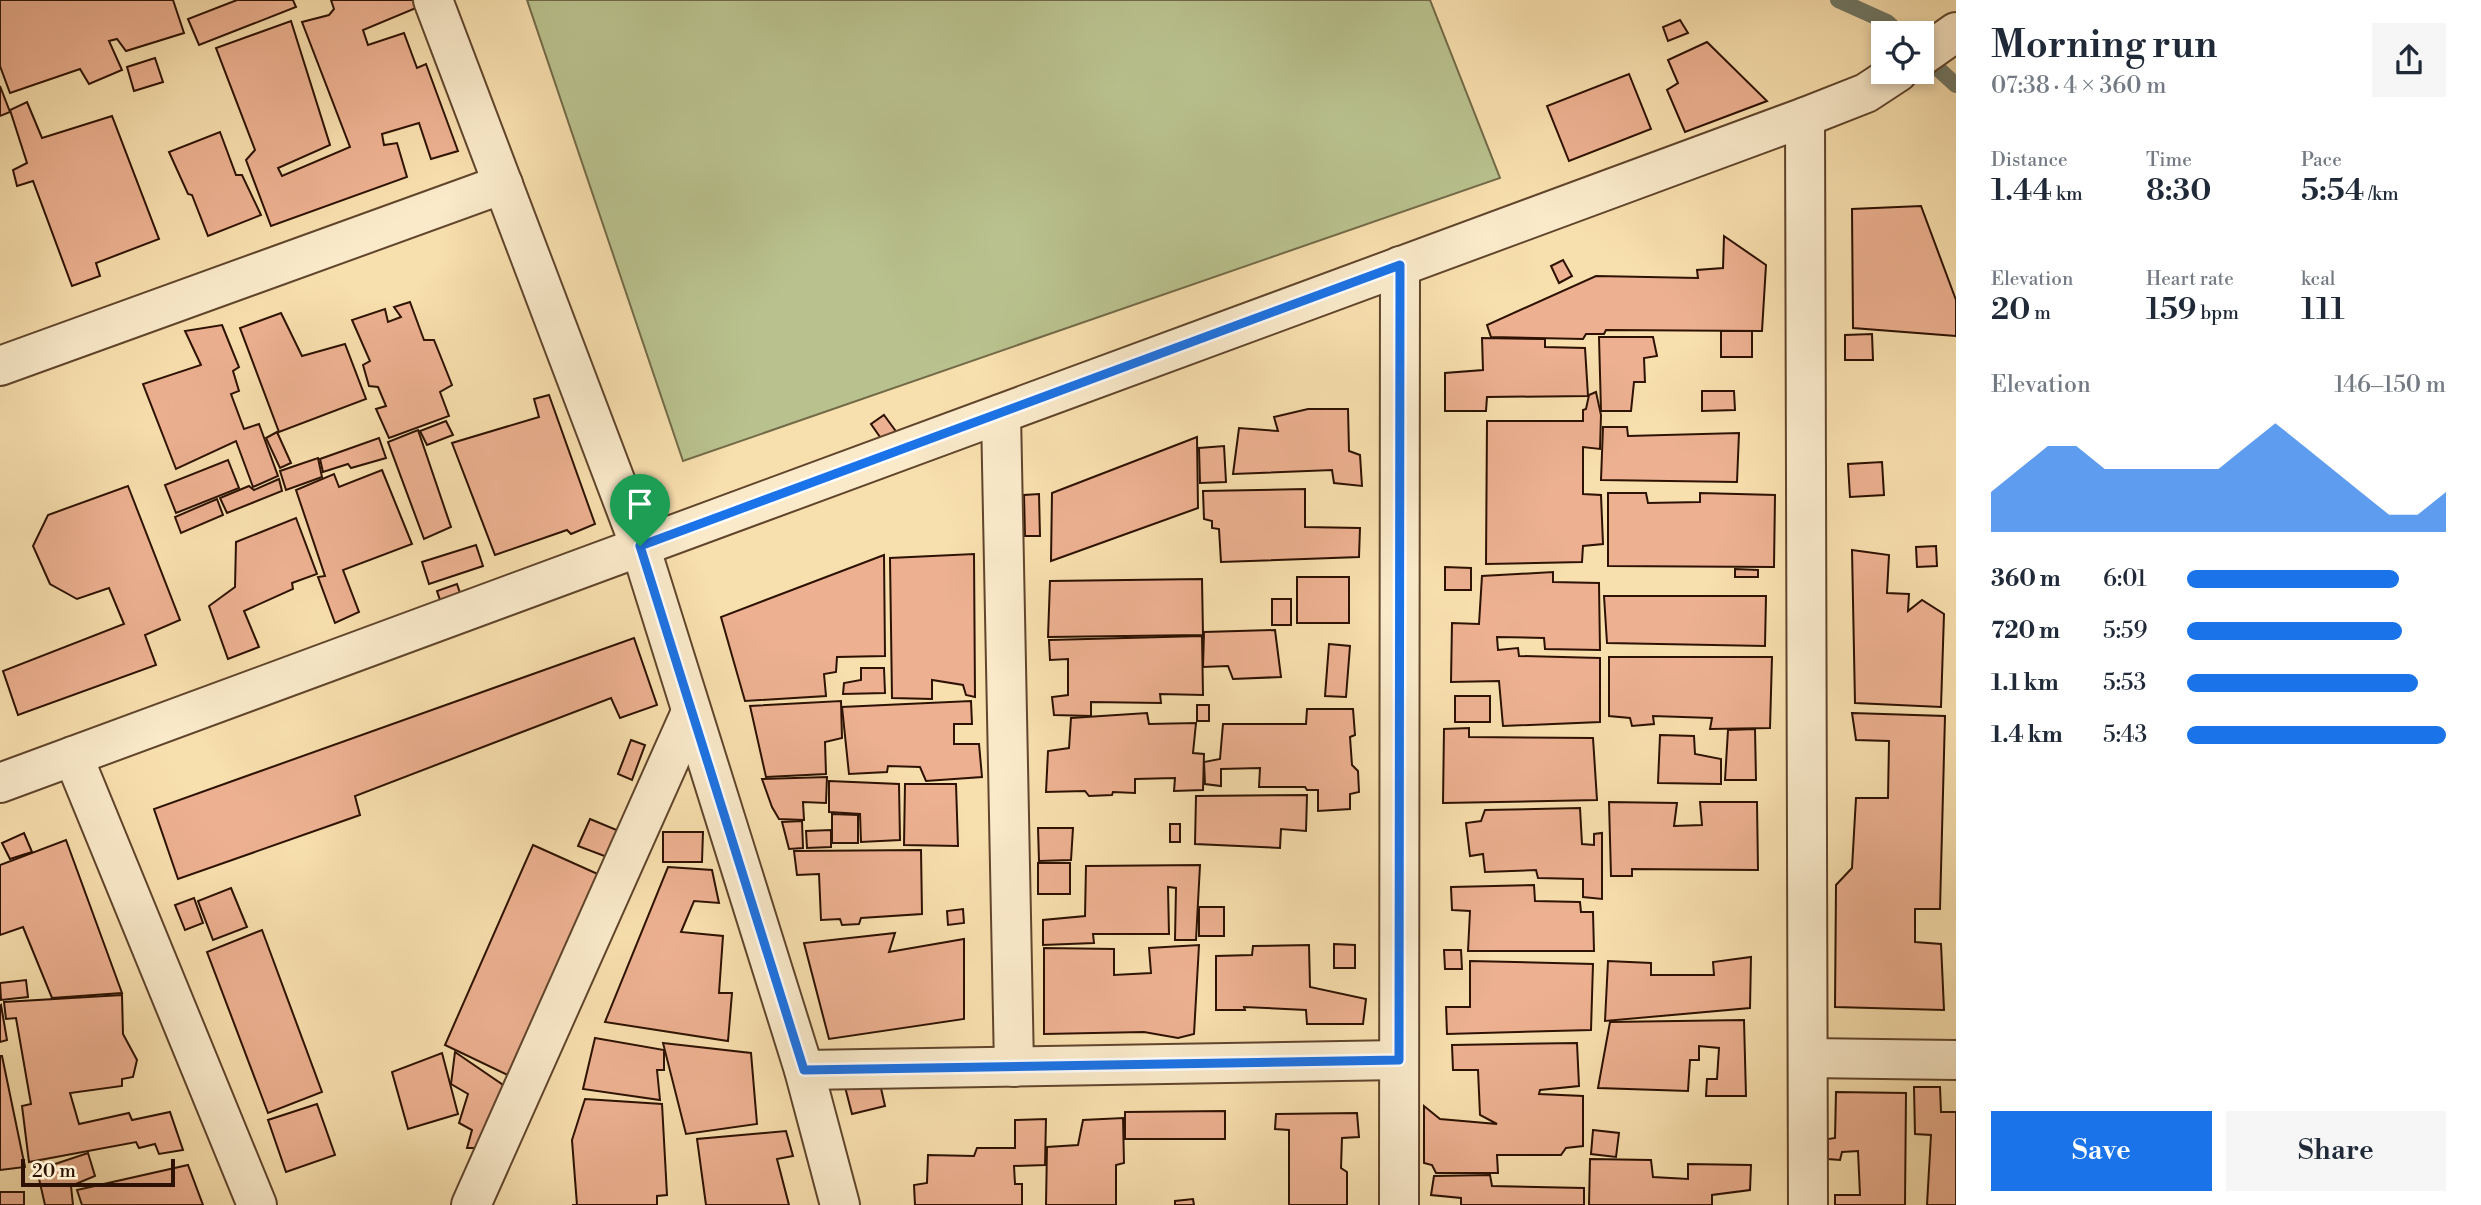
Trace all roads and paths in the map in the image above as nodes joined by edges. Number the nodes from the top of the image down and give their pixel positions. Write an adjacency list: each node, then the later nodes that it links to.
1 (433, 0): 6 (street)
2 (1956, 33): 3 (street)
3 (1934, 48)
4 (1880, 84): 5 (street)
5 (1805, 117): 7 (street); 14 (street)
6 (503, 184): 8 (street); 10 (street)
7 (1400, 265): 9 (street); 15 (street)
8 (0, 366)
9 (1000, 414): 10 (street); 17 (street)
10 (640, 546): 11 (street); 12 (street)
11 (691, 712): 18 (street); 20 (street)
12 (73, 756): 13 (street); 19 (street)
13 (0, 783)
14 (1808, 1058): 16 (street); 23 (street)
15 (1399, 1060): 17 (street); 22 (street)
16 (1956, 1060)
17 (1014, 1067): 18 (street)
18 (804, 1070): 21 (street)
19 (257, 1205)
20 (471, 1205)
21 (840, 1205)
22 (1399, 1205)
23 (1808, 1205)

